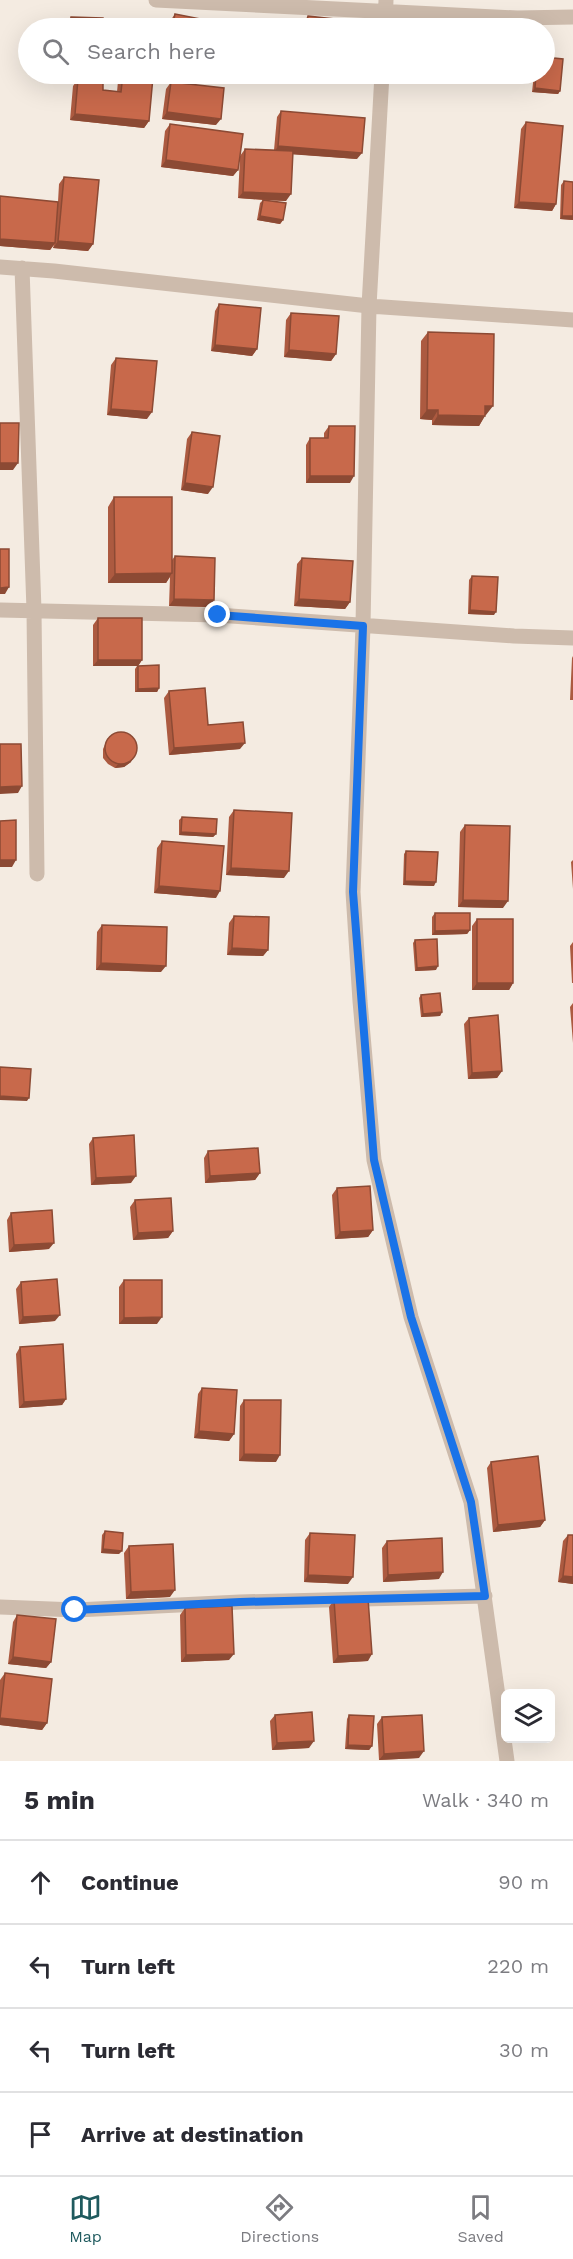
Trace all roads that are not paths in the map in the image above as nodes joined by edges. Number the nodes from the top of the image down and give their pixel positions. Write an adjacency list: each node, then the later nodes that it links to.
1 (156, 0): 2 (street)
2 (386, 6): 3 (street)
3 (573, 17)
4 (381, 84): 7 (street)
5 (0, 267): 6 (street)
6 (21, 268): 7 (street); 10 (street)
7 (369, 306): 8 (street); 11 (street)
8 (573, 320)
9 (0, 610): 10 (street)
10 (34, 610): 11 (street); 13 (street)
11 (363, 626): 12 (street); 14 (street)
12 (573, 638)
13 (37, 874)
14 (485, 1596): 15 (street); 16 (street)
15 (0, 1607)
16 (507, 1761)

